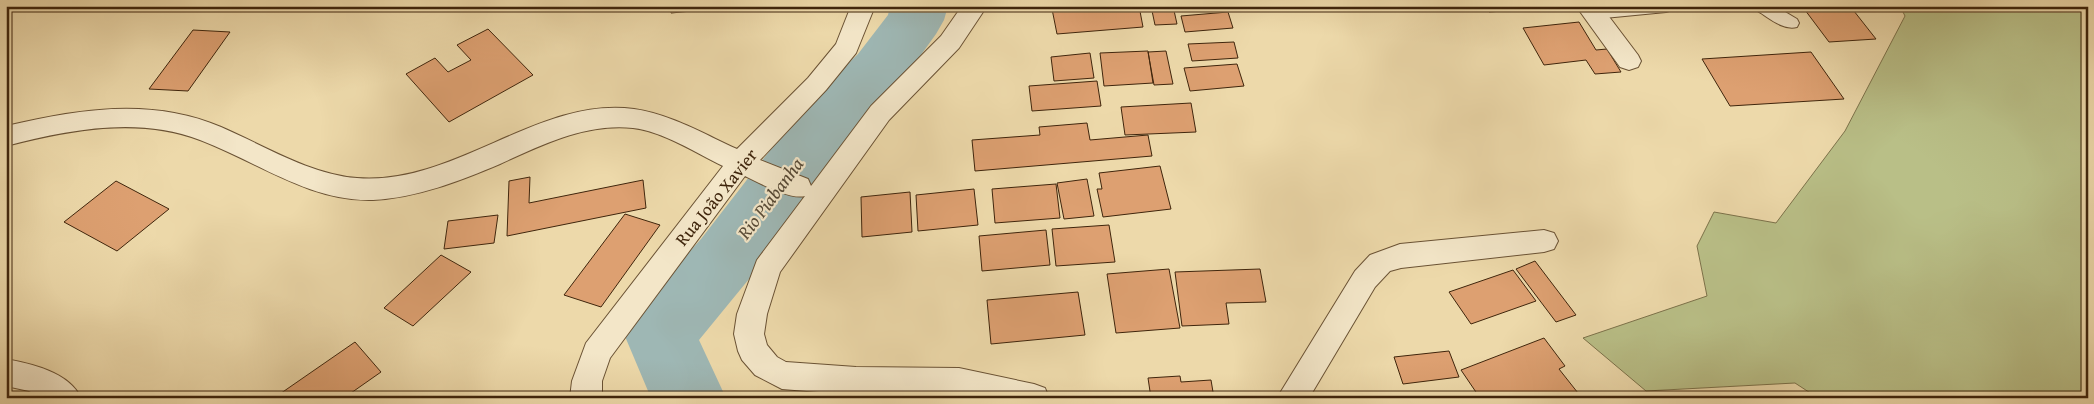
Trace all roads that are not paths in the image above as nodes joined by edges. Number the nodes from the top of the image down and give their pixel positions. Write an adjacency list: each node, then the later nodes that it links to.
1 (863, 6): 9 (street, Rua João Xavier)
2 (975, 6): 15 (street)
3 (1666, 6): 5 (lane)
4 (1762, 6): 6 (lane)
5 (1591, 10): 7 (street)
6 (1791, 23)
7 (1630, 62)
8 (6, 136): 9 (street)
9 (748, 167): 10 (street); 14 (street, Rua João Xavier)
10 (798, 187)
11 (1544, 241): 16 (street)
12 (6, 372): 13 (street)
13 (66, 398)
14 (586, 398)
15 (1034, 398)
16 (1292, 398)

